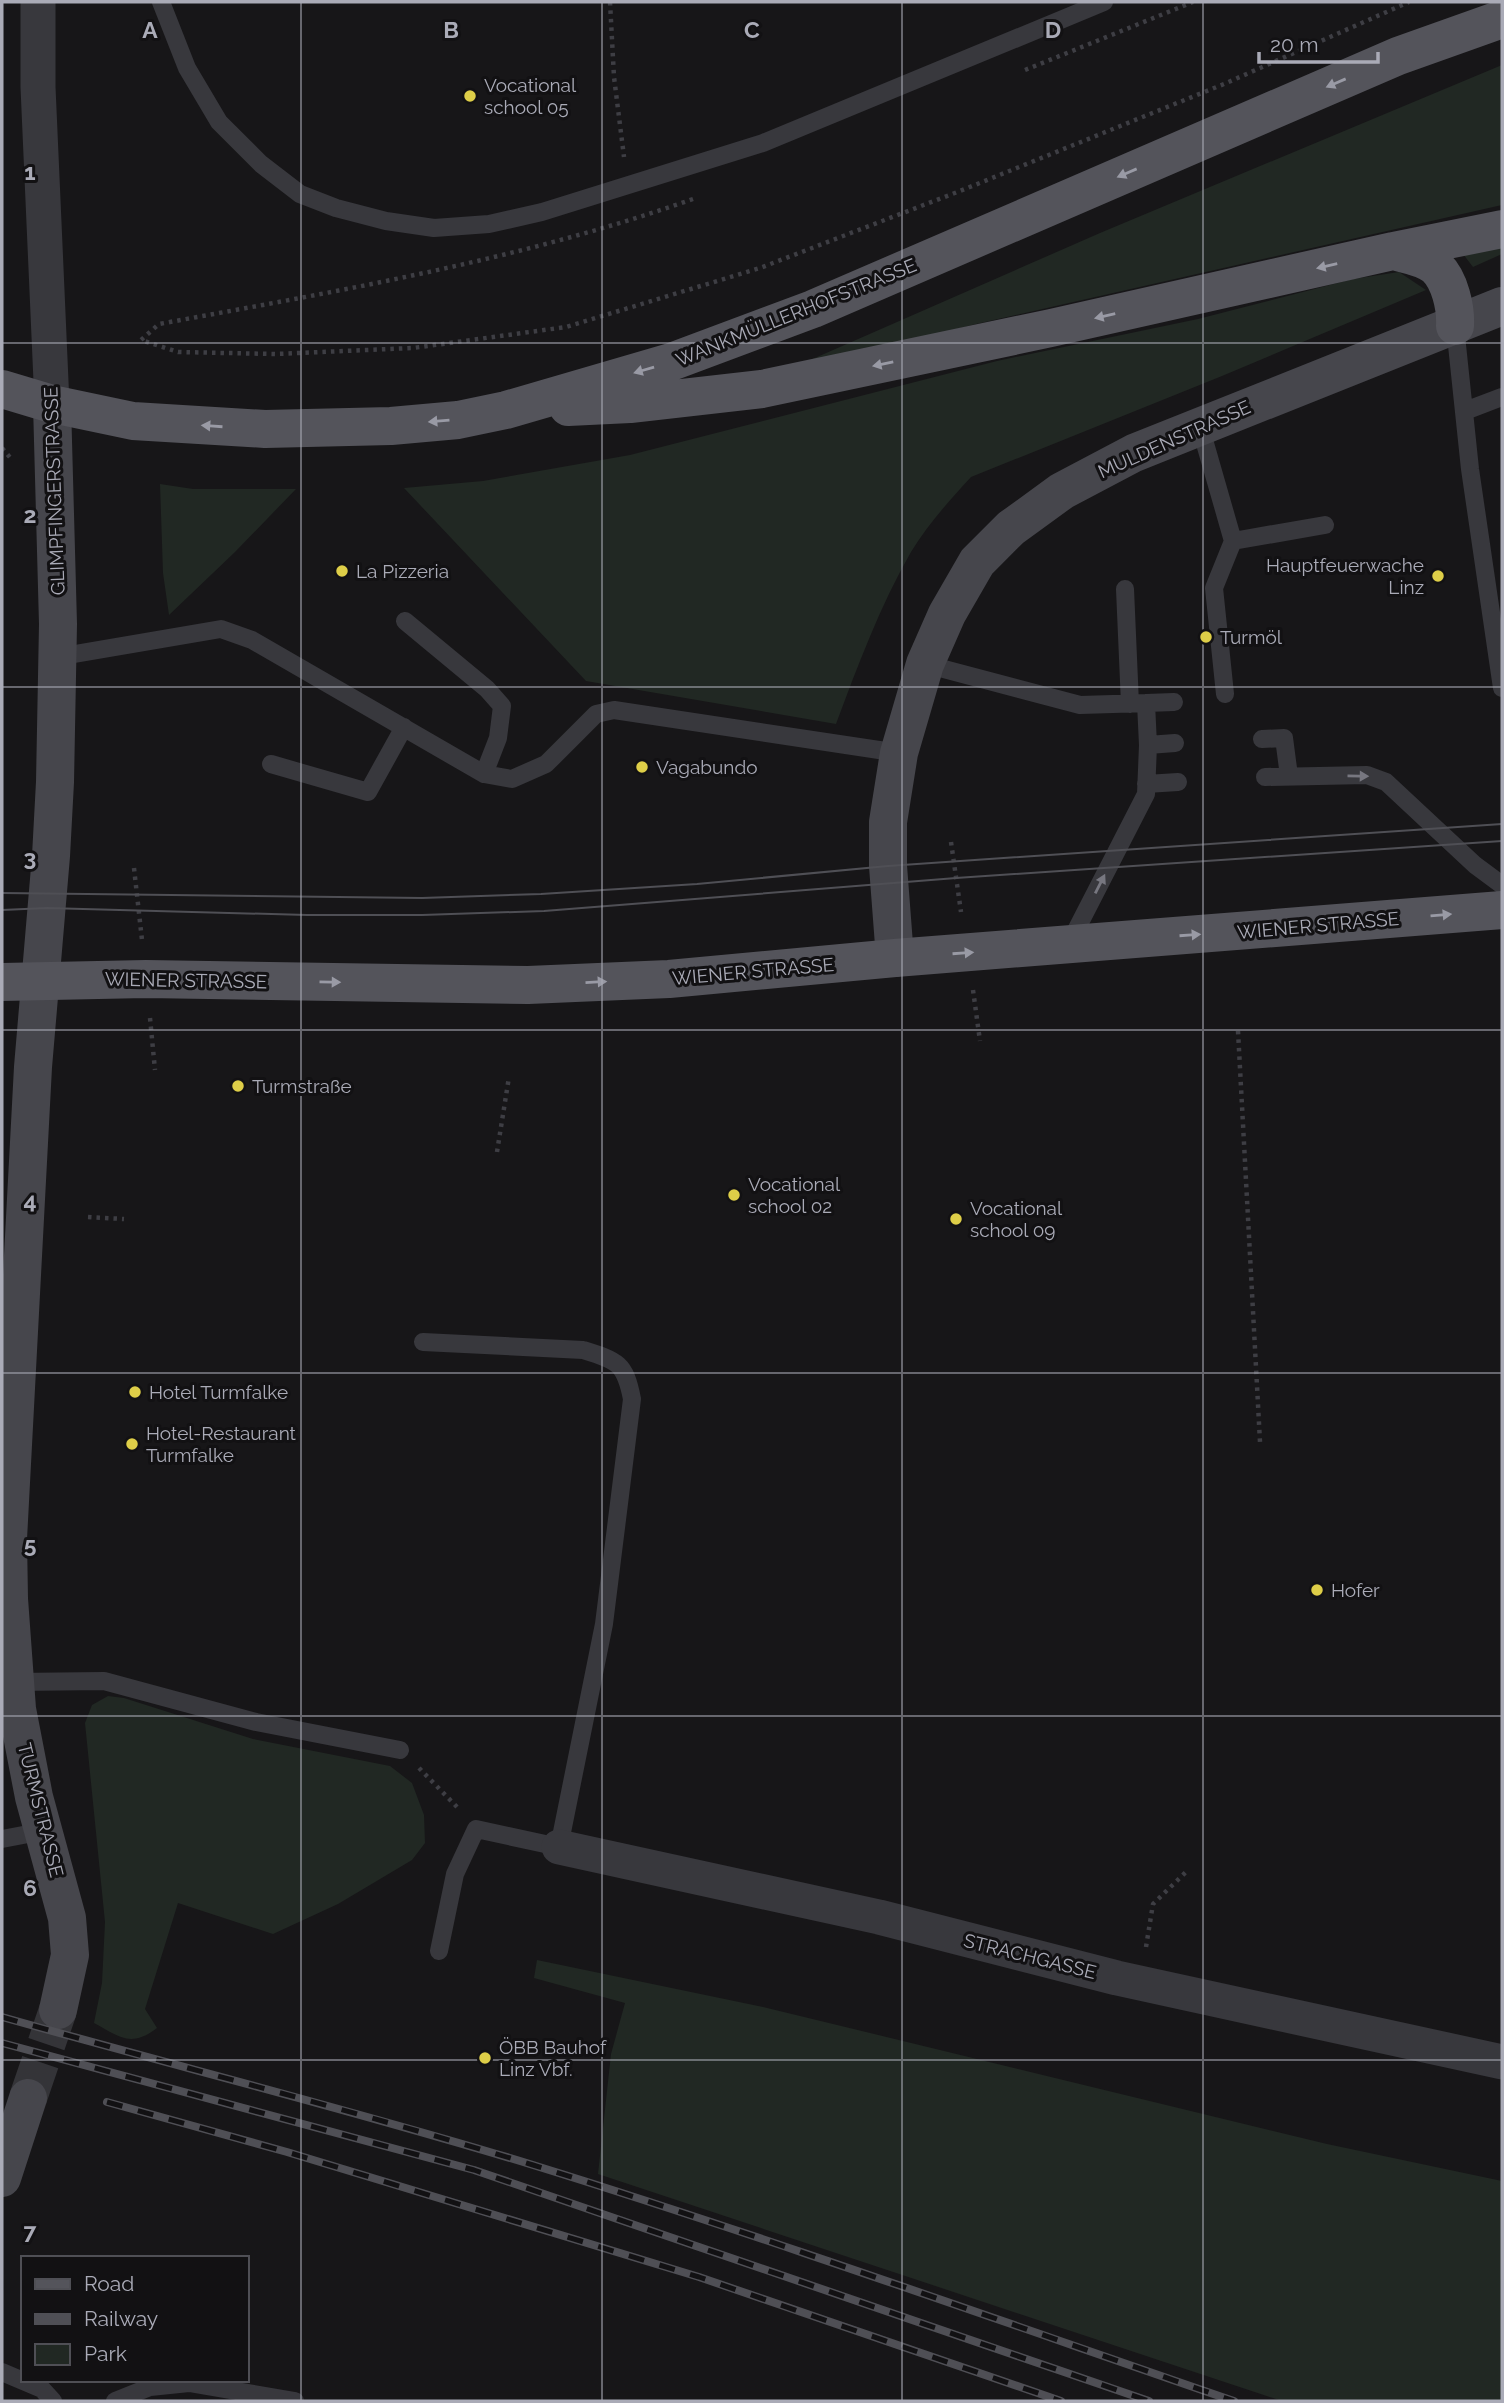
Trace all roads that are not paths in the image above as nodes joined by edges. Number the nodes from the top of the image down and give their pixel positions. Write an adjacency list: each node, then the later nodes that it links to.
1 (38, 2): 13 (street, GLIMPFINGERSTRASSE)
2 (161, 2): 3 (lane)
3 (1104, 2)
4 (1502, 2): 6 (main road)
5 (1502, 19): 6 (main road, WANKMÜLLERHOFSTRASSE)
6 (1398, 56): 14 (main road, WANKMÜLLERHOFSTRASSE, one-way to 14)
7 (1502, 229): 8 (main road)
8 (1394, 251): 10 (main road); 14 (main road, one-way to 14)
9 (1502, 306): 10 (main road, MULDENSTRASSE)
10 (1455, 326): 15 (lane); 16 (main road, MULDENSTRASSE)
11 (2, 389): 13 (main road, WANKMÜLLERHOFSTRASSE)
12 (1502, 397): 15 (lane)
13 (51, 404): 14 (main road, WANKMÜLLERHOFSTRASSE, one-way to 13); 21 (main road, GLIMPFINGERSTRASSE)
14 (506, 410)
15 (1465, 411): 23 (lane)
16 (1200, 426): 18 (lane); 22 (main road, MULDENSTRASSE)
17 (1325, 525): 18 (lane)
18 (1233, 541): 24 (lane)
19 (1125, 589): 26 (lane)
20 (405, 621): 35 (lane)
21 (57, 657): 28 (lane); 44 (main road, GLIMPFINGERSTRASSE)
22 (925, 664): 26 (lane); 33 (main road, MULDENSTRASSE)
23 (1502, 688)
24 (1225, 694)
25 (1174, 702): 26 (lane)
26 (1138, 703): 32 (lane)
27 (1281, 719): 29 (lane)
28 (404, 727): 34 (lane); 35 (lane)
29 (1284, 738): 30 (lane); 36 (lane)
30 (1262, 739)
31 (1175, 743): 32 (lane)
32 (1148, 745): 39 (lane)
33 (899, 753): 35 (lane); 43 (main road, MULDENSTRASSE)
34 (271, 764)
35 (484, 774)
36 (1289, 776): 37 (lane); 40 (lane, one-way to 40)
37 (1265, 778)
38 (1178, 782): 39 (lane)
39 (1146, 789): 42 (lane, one-way to 39)
40 (1502, 885)
41 (1502, 910): 42 (main road, WIENER STRASSE, one-way to 41)
42 (1069, 944): 43 (main road, WIENER STRASSE, one-way to 42)
43 (895, 958): 44 (main road, WIENER STRASSE, one-way to 43)
44 (41, 980): 45 (main road, WIENER STRASSE); 47 (main road, TURMSTRASSE)
45 (2, 982)
46 (423, 1342): 52 (lane)
47 (5, 1600): 48 (main road, TURMSTRASSE)
48 (14, 1682): 49 (lane); 50 (main road, TURMSTRASSE)
49 (400, 1750)
50 (44, 1832): 51 (lane); 54 (main road, TURMSTRASSE)
51 (2, 1839)
52 (559, 1847): 53 (lane); 55 (street, STRACHGASSE)
53 (439, 1951)
54 (58, 2010)
55 (1502, 2062)
56 (28, 2098): 57 (main road)
57 (2, 2178)
58 (2, 2372): 59 (lane)
59 (21, 2380)
60 (26, 2382): 61 (lane)
61 (53, 2401)
62 (119, 2401): 63 (lane)
63 (295, 2401)

